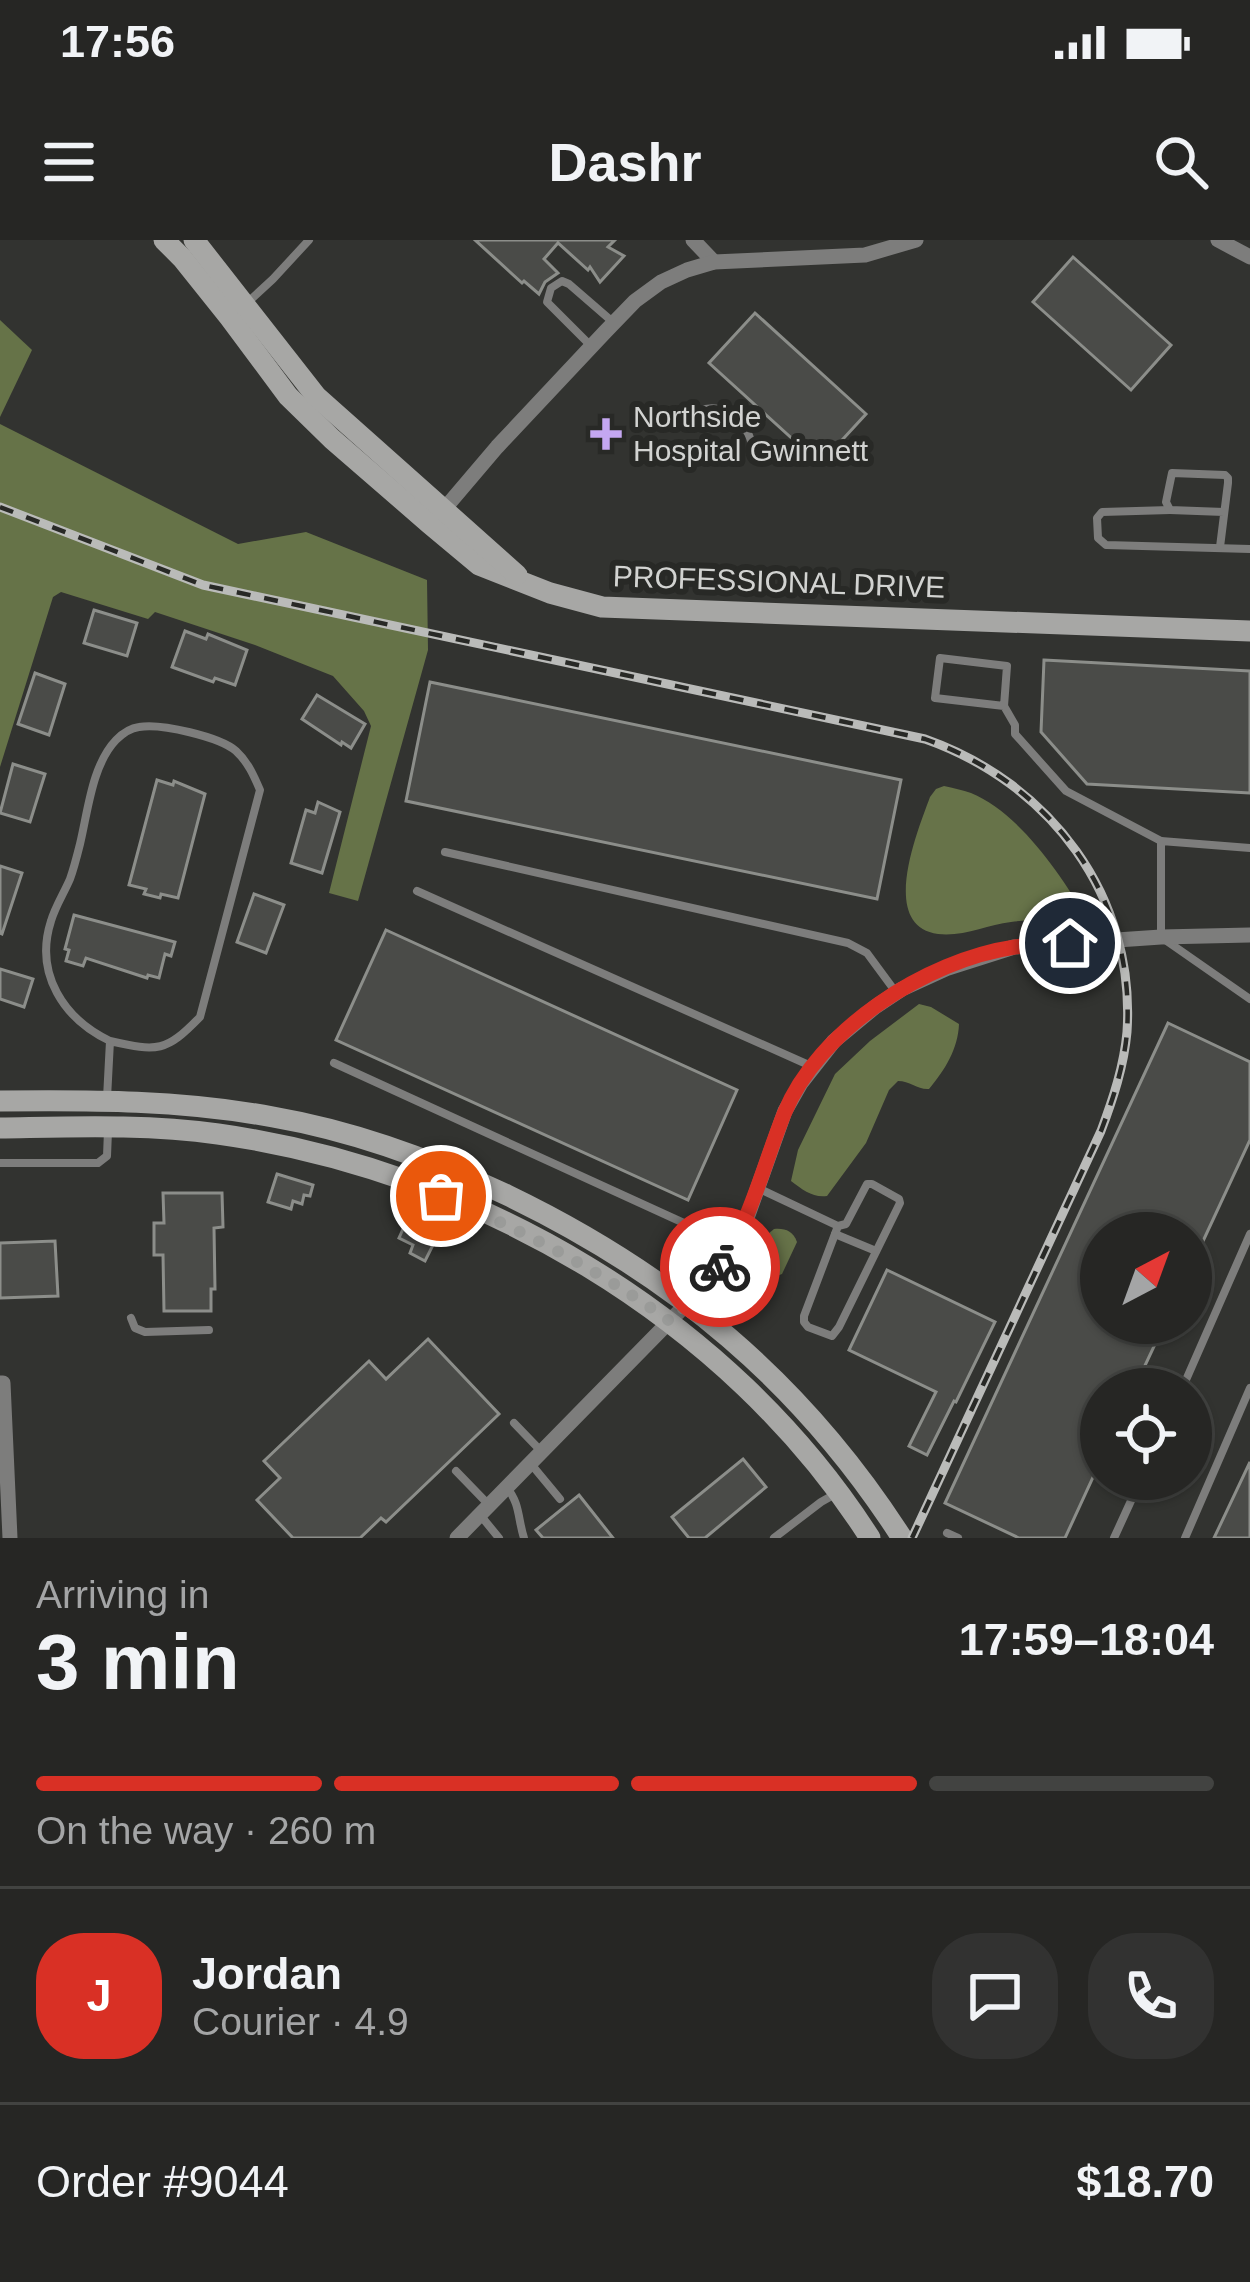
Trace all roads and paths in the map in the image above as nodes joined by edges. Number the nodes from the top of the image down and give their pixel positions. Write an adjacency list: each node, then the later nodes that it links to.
1 (164, 240): 9 (main road)
2 (194, 240): 9 (main road)
3 (309, 240): 9 (lane)
4 (693, 240): 8 (street)
5 (916, 240): 8 (street)
6 (1218, 240): 7 (street)
7 (1250, 256)
8 (714, 262): 10 (street)
9 (238, 311): 16 (main road)
10 (614, 322): 11 (street); 11 (lane)
11 (592, 347): 16 (street)
12 (698, 428): 13 (lane)
13 (752, 453)
14 (1170, 511): 15 (lane); 15 (lane); 17 (lane)
15 (1224, 512): 17 (lane)
16 (437, 517): 19 (main road, PROFESSIONAL DRIVE)
17 (1220, 547): 18 (lane)
18 (1250, 549)
19 (1250, 632)
20 (1004, 706): 20 (lane); 21 (lane)
21 (1161, 841): 22 (lane); 26 (lane)
22 (1250, 848)
23 (445, 852): 27 (lane)
24 (417, 891): 31 (lane)
25 (1250, 935): 26 (street)
26 (1161, 937): 27 (street); 28 (lane)
27 (896, 993): 31 (street)
28 (1250, 998)
29 (110, 1041): 29 (lane); 32 (lane)
30 (334, 1064): 40 (lane)
31 (813, 1066): 37 (street)
32 (106, 1100): 33 (main road); 34 (lane); 42 (main road)
33 (0, 1101)
34 (108, 1126): 35 (main road); 36 (lane); 44 (main road)
35 (0, 1128)
36 (0, 1163)
37 (759, 1188): 38 (lane); 40 (street)
38 (836, 1230): 41 (lane); 41 (lane); 41 (lane)
39 (1250, 1234): 46 (lane)
40 (734, 1245): 42 (street)
41 (876, 1251)
42 (689, 1304): 44 (street); 64 (main road)
43 (131, 1318): 45 (lane)
44 (671, 1322): 50 (street); 53 (main road)
45 (209, 1330)
46 (1191, 1368)
47 (0, 1383): 59 (street)
48 (1250, 1388): 67 (lane)
49 (514, 1424): 50 (lane)
50 (535, 1457): 52 (street); 54 (lane)
51 (457, 1471): 56 (lane)
52 (506, 1487): 56 (street); 61 (lane)
53 (838, 1492): 62 (lane); 63 (main road)
54 (560, 1499)
55 (1132, 1500): 66 (lane)
56 (484, 1510): 58 (street); 60 (lane)
57 (946, 1533): 65 (lane)
58 (460, 1537)
59 (10, 1538)
60 (499, 1538)
61 (524, 1538)
62 (774, 1538)
63 (870, 1538)
64 (902, 1538)
65 (958, 1538)
66 (1114, 1538)
67 (1184, 1538)

